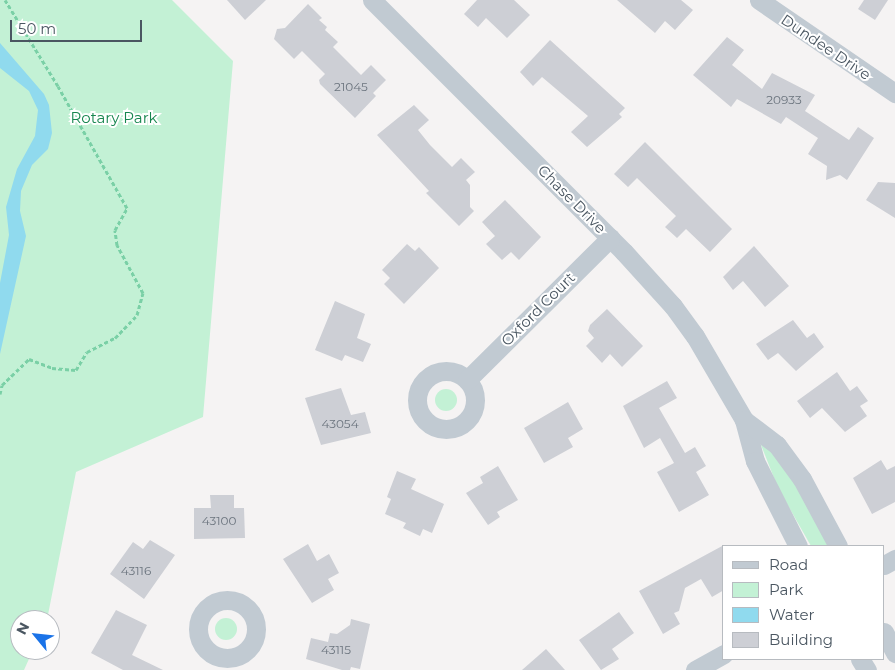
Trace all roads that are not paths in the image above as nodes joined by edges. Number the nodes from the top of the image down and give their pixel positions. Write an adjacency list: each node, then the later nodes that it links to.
1 (372, 0): 4 (street, Chase Drive)
2 (759, 0): 3 (street, Dundee Drive)
3 (895, 93)
4 (610, 238): 5 (street, Oxford Court); 6 (street, Chase Drive)
5 (467, 380)
6 (744, 420): 7 (street, Chase Drive); 8 (street, Chase Drive)
7 (797, 545)
8 (837, 545)
9 (885, 634): 10 (street)
10 (895, 653)
11 (722, 655): 12 (street)
12 (696, 670)

